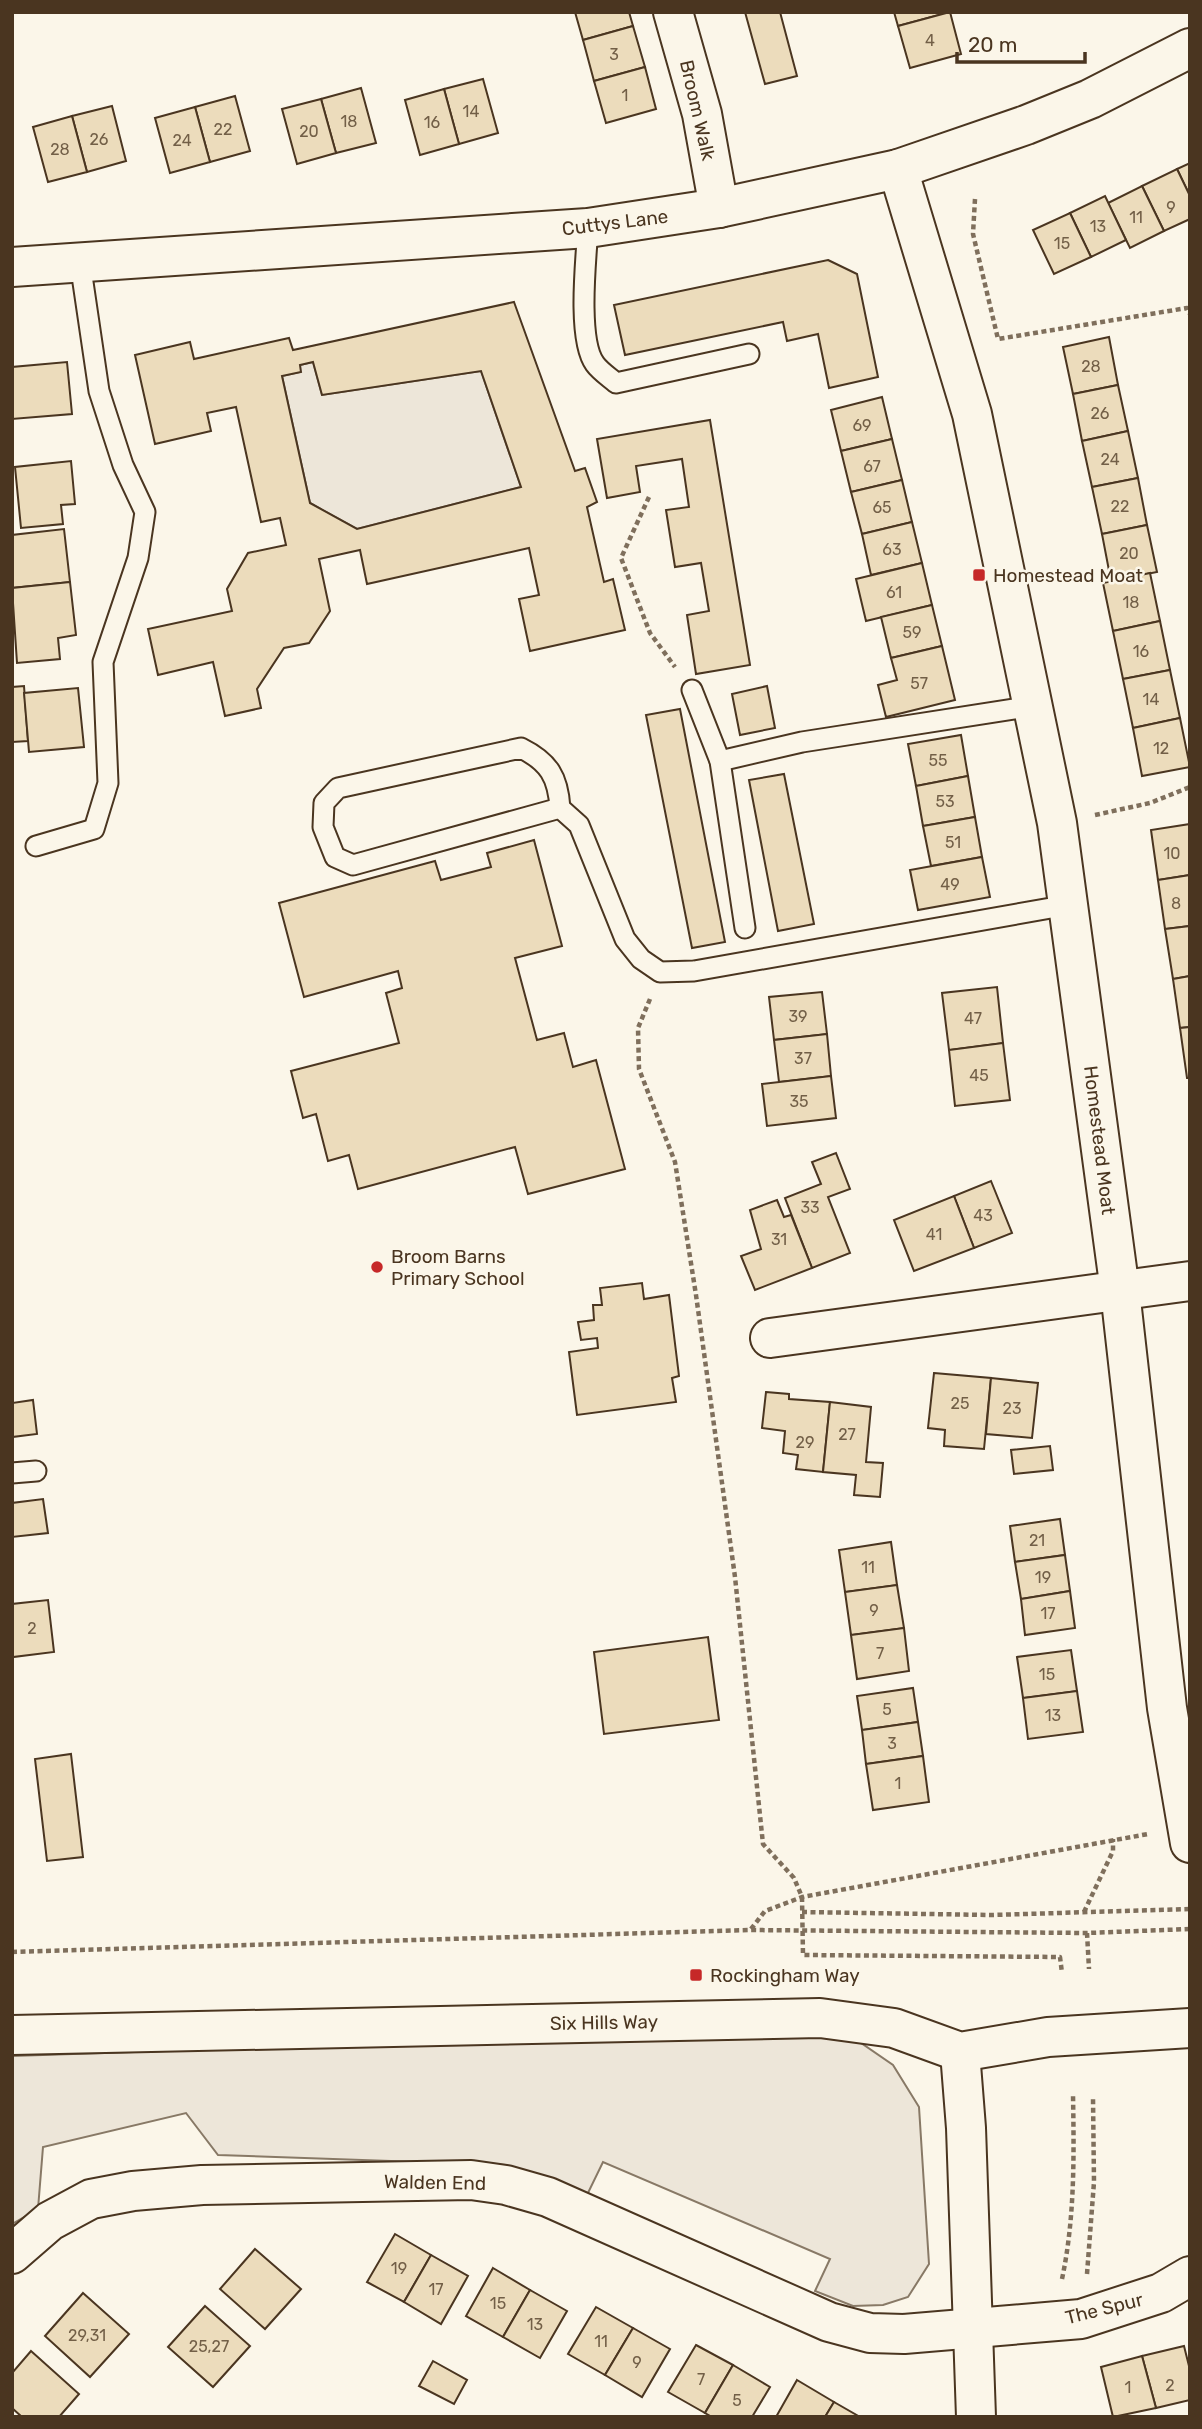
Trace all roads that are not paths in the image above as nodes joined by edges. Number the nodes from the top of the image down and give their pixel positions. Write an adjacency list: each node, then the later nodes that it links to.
1 (673, 12): 4 (street, Broom Walk)
2 (1190, 48): 3 (street, Cuttys Lane)
3 (898, 169): 4 (street, Cuttys Lane); 10 (street, Homestead Moat)
4 (719, 208): 5 (street, Cuttys Lane)
5 (588, 228): 6 (street, Cuttys Lane); 8 (lane)
6 (80, 261): 7 (street, Cuttys Lane); 13 (lane)
7 (12, 267)
8 (749, 354)
9 (692, 690): 11 (lane)
10 (1034, 706): 11 (lane); 14 (street, Homestead Moat)
11 (720, 761): 15 (lane)
12 (560, 808): 12 (lane); 14 (lane)
13 (36, 846)
14 (1068, 905): 17 (street, Homestead Moat)
15 (746, 928)
16 (1190, 1281): 17 (street)
17 (1120, 1291): 18 (street); 21 (street, Homestead Moat)
18 (771, 1338)
19 (36, 1471): 20 (lane)
20 (12, 1474)
21 (1179, 1706): 22 (street, Homestead Moat)
22 (1188, 1835)
23 (1190, 2028): 25 (street, Six Hills Way)
24 (12, 2035): 25 (street, Six Hills Way)
25 (960, 2052): 28 (street)
26 (12, 2254): 28 (street, Walden End)
27 (1190, 2276): 28 (street, The Spur)
28 (972, 2328): 29 (street)
29 (976, 2417)

